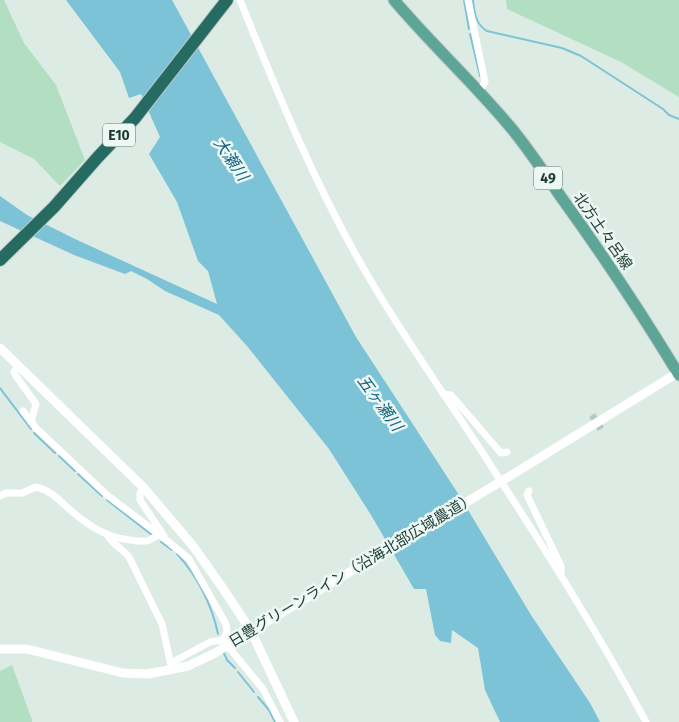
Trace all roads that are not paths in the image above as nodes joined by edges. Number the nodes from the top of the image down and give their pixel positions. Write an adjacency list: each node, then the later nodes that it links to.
1 (227, 0): 6 (highway, E10)
2 (240, 0): 10 (street)
3 (394, 0): 5 (main road, 北方土々呂線 / 49)
4 (468, 0): 5 (street)
5 (479, 91): 9 (main road, 北方土々呂線 / 49)
6 (0, 260)
7 (0, 348): 8 (street)
8 (18, 366): 12 (street); 14 (street)
9 (679, 373): 20 (street, 日豊グリーンライン（沿海北部広域農道）, bridge)
10 (443, 394): 13 (street); 19 (street)
11 (23, 411): 12 (street)
12 (31, 422): 18 (street)
13 (507, 452)
14 (144, 488): 18 (street); 20 (street)
15 (529, 490): 19 (street)
16 (2, 495): 17 (street)
17 (108, 536): 18 (street); 23 (street)
18 (162, 536): 21 (street)
19 (562, 577): 26 (street)
20 (251, 631): 23 (street, 日豊グリーンライン（沿海北部広域農道）, bridge); 25 (street)
21 (222, 640): 23 (street); 24 (street)
22 (0, 648): 23 (street, 日豊グリーンライン（沿海北部広域農道）)
23 (171, 666)
24 (280, 722)
25 (294, 722)
26 (646, 722)

